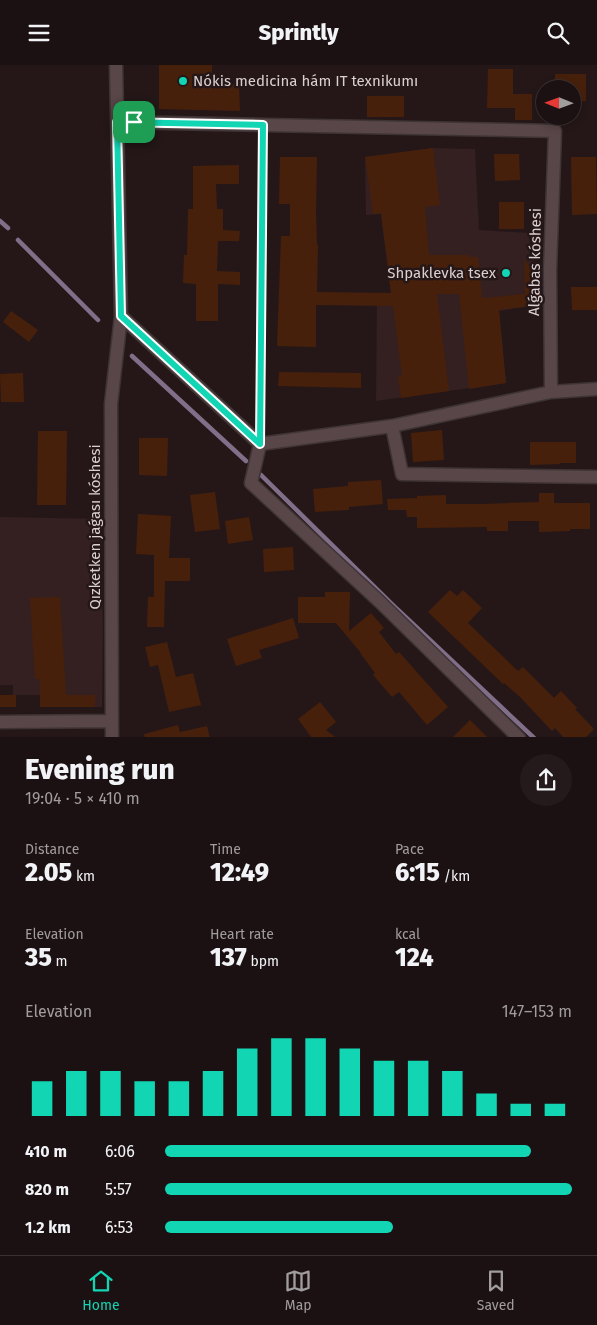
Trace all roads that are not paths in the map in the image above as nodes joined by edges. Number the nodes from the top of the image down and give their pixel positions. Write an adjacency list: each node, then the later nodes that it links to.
1 (116, 65): 2 (street, Qızketken jaǵası kóshesi)
2 (117, 122): 3 (street); 4 (street, Qızketken jaǵası kóshesi)
3 (263, 125): 6 (street, Alǵabas kóshesi); 8 (lane)
4 (121, 316): 8 (street); 10 (street, Qızketken jaǵası kóshesi)
5 (597, 389): 6 (street)
6 (552, 392): 7 (street)
7 (392, 426): 8 (street); 9 (street)
8 (260, 444): 13 (street)
9 (597, 477)
10 (112, 721): 11 (street); 12 (street, Qızketken jaǵası kóshesi)
11 (0, 722)
12 (112, 737)
13 (519, 737)

